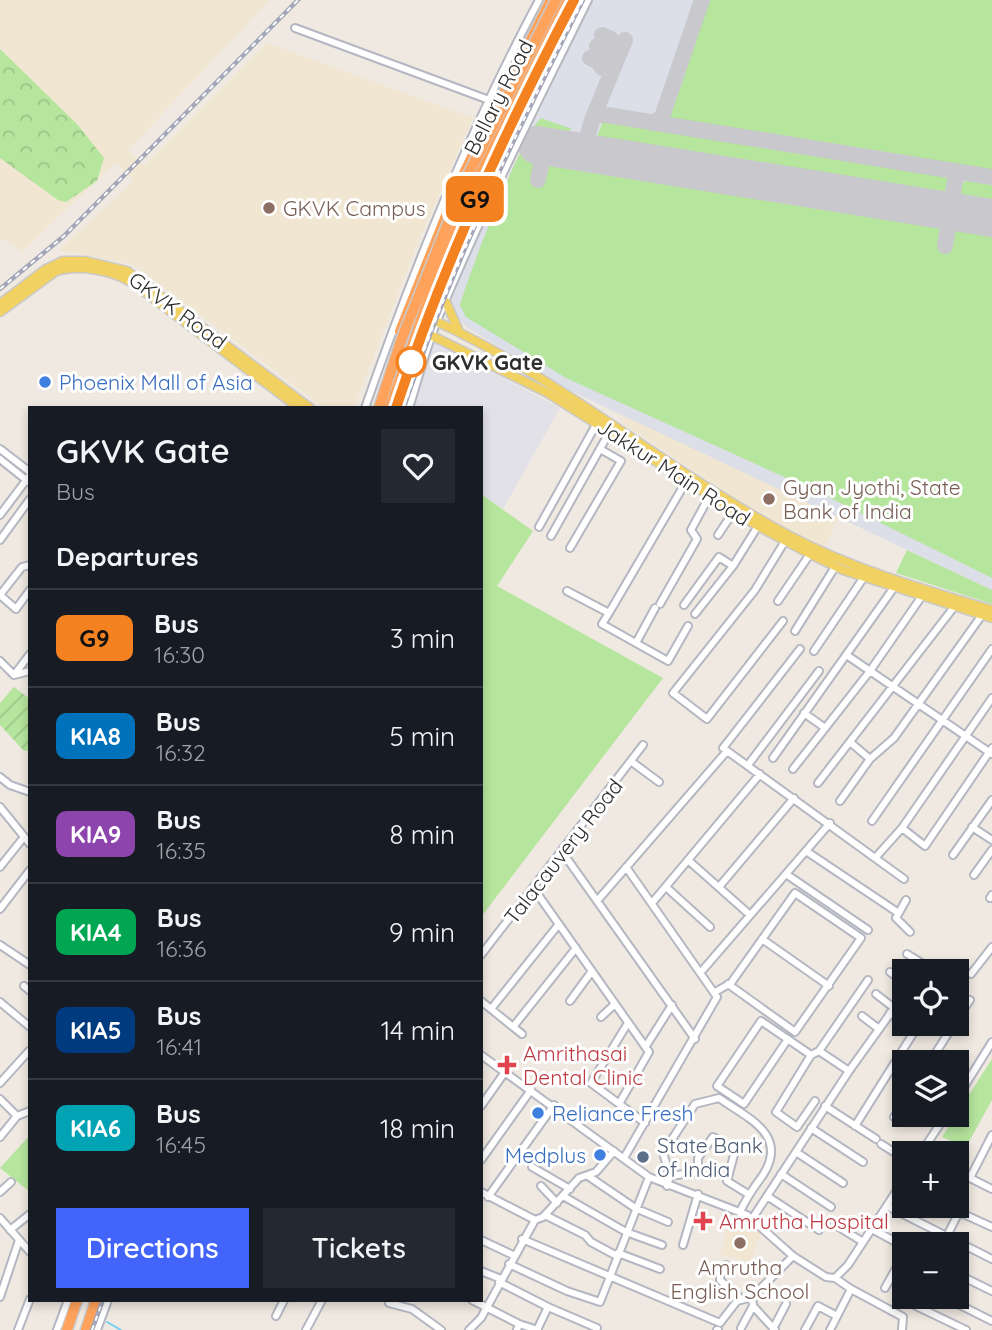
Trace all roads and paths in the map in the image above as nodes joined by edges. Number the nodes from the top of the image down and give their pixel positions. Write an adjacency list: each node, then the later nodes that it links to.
1 (539, 0): 8 (street)
2 (551, 0): 13 (highway, Bellary Road)
3 (556, 0): 23 (highway, Bellary Road, bridge)
4 (568, 0): 25 (highway, Bellary Road, bridge)
5 (574, 0): 10 (highway)
6 (588, 0): 11 (street)
7 (295, 28): 8 (street)
8 (489, 100): 13 (street)
9 (64, 265): 12 (main road); 14 (main road); 20 (main road, GKVK Road); 21 (main road, GKVK Road)
10 (435, 297): 11 (main road); 15 (highway)
11 (446, 302): 15 (street); 18 (main road)
12 (0, 304)
13 (405, 308): 15 (main road, Jakkur Main Road); 16 (highway, Bellary Road)
14 (0, 312)
15 (432, 319): 17 (highway); 18 (main road, Jakkur Main Road); 19 (street)
16 (400, 320): 17 (main road, Jakkur Main Road); 22 (street); 24 (highway, Bellary Road)
17 (422, 330): 19 (main road, Jakkur Main Road); 26 (highway)
18 (461, 332): 39 (main road, Jakkur Main Road)
19 (433, 335): 27 (street); 28 (main road, Jakkur Main Road)
20 (296, 406)
21 (307, 406)
22 (366, 406)
23 (378, 406)
24 (378, 406)
25 (391, 406)
26 (397, 406)
27 (409, 406)
28 (597, 423): 29 (main road, Jakkur Main Road); 42 (street)
29 (610, 431): 31 (street); 36 (main road, Jakkur Main Road)
30 (0, 449): 33 (street)
31 (600, 449): 44 (street); 47 (street)
32 (0, 459): 34 (street)
33 (28, 476)
34 (28, 476)
35 (28, 478): 40 (street)
36 (687, 480): 37 (main road, Jakkur Main Road); 62 (street)
37 (710, 495): 39 (main road, Jakkur Main Road); 69 (street)
38 (28, 502): 45 (street)
39 (730, 506): 41 (main road, Jakkur Main Road); 43 (street); 53 (main road, Jakkur Main Road)
40 (0, 515)
41 (758, 526): 46 (main road, Jakkur Main Road); 50 (street)
42 (539, 527)
43 (718, 535)
44 (551, 536)
45 (0, 540)
46 (785, 541): 48 (main road, Jakkur Main Road); 66 (street)
47 (570, 548)
48 (810, 554): 51 (main road, Jakkur Main Road); 58 (street)
49 (28, 566): 56 (street)
50 (733, 566): 59 (street); 63 (street)
51 (835, 567): 52 (main road, Jakkur Main Road); 68 (street)
52 (864, 577): 53 (main road, Jakkur Main Road); 72 (street)
53 (896, 584): 57 (main road, Jakkur Main Road); 61 (main road, Jakkur Main Road); 73 (street)
54 (567, 591): 62 (street)
55 (28, 593): 56 (street)
56 (0, 595)
57 (922, 596): 60 (main road, Jakkur Main Road); 77 (street)
58 (778, 601)
59 (684, 605)
60 (954, 607): 64 (main road, Jakkur Main Road); 80 (street)
61 (992, 610)
62 (608, 613): 69 (street)
63 (695, 614)
64 (982, 615): 65 (main road, Jakkur Main Road); 82 (street)
65 (992, 618)
66 (783, 621)
67 (688, 626): 69 (street)
68 (794, 631)
69 (635, 643)
70 (800, 649): 89 (street)
71 (992, 649): 84 (street)
72 (814, 651)
73 (848, 656): 77 (street); 83 (street)
74 (28, 657): 79 (street)
75 (0, 661): 79 (street)
76 (819, 671): 94 (street)
77 (870, 671): 80 (street); 85 (street)
78 (28, 672): 79 (street)
79 (14, 675)
80 (894, 687): 82 (street); 87 (street)
81 (992, 698): 86 (street)
82 (918, 704): 84 (street); 92 (street)
83 (804, 713): 85 (street); 91 (street)
84 (942, 720): 86 (street); 105 (street)
85 (825, 728): 95 (street)
86 (966, 736): 90 (street); 108 (street)
87 (850, 742): 92 (street); 99 (street)
88 (643, 746): 93 (street, Talacauvery Road)
89 (727, 751): 94 (street); 119 (street)
90 (991, 752): 108 (street)
91 (773, 758)
92 (870, 760): 103 (street)
93 (632, 762): 98 (street); 114 (street, Talacauvery Road)
94 (748, 765): 96 (street)
95 (793, 769)
96 (760, 774): 101 (street); 117 (street)
97 (0, 777): 100 (street)
98 (659, 782)
99 (818, 783)
100 (28, 791)
101 (794, 798): 106 (street); 125 (street)
102 (992, 800): 107 (street)
103 (840, 801)
104 (1, 813): 109 (street)
105 (872, 821)
106 (830, 823): 113 (street); 116 (street)
107 (972, 827): 110 (street); 115 (street)
108 (902, 828): 116 (street)
109 (24, 837): 111 (street); 118 (street)
110 (992, 840)
111 (28, 842)
112 (992, 850): 122 (street)
113 (806, 851): 121 (street); 132 (street)
114 (563, 853): 126 (street, Talacauvery Road); 128 (street)
115 (953, 855)
116 (876, 858): 123 (street)
117 (688, 860): 124 (street); 125 (street)
118 (0, 867)
119 (626, 867): 128 (street); 129 (street)
120 (28, 873): 131 (street)
121 (786, 874): 130 (street); 133 (street)
122 (974, 875)
123 (904, 879)
124 (666, 887): 129 (street); 136 (street)
125 (719, 887): 133 (street)
126 (534, 889): 135 (street); 143 (street, Talacauvery Road)
127 (906, 900): 132 (street)
128 (597, 901): 159 (street)
129 (652, 903): 148 (street)
130 (834, 906): 134 (street); 137 (street)
131 (0, 909)
132 (897, 912): 138 (street)
133 (750, 915): 148 (street)
134 (827, 915): 139 (street); 152 (street)
135 (559, 924): 142 (street); 160 (street)
136 (710, 927)
137 (868, 930)
138 (910, 932)
139 (762, 939): 151 (street); 152 (street)
140 (0, 945): 146 (street)
141 (992, 947): 149 (street)
142 (576, 948): 147 (street); 166 (street)
143 (483, 953)
144 (906, 954): 145 (street)
145 (913, 959)
146 (28, 964)
147 (592, 971): 156 (street); 158 (street)
148 (701, 972): 153 (street)
149 (971, 974)
150 (868, 980): 174 (street)
151 (728, 984): 152 (street); 153 (street)
152 (829, 986)
153 (715, 992): 170 (street)
154 (876, 994): 161 (street)
155 (0, 1002): 165 (street)
156 (570, 1002)
157 (483, 1003): 160 (street)
158 (615, 1004): 163 (street); 164 (street)
159 (672, 1005): 170 (street); 173 (street)
160 (491, 1009): 166 (street)
161 (892, 1011): 167 (street)
162 (862, 1016): 167 (street)
163 (601, 1017)
164 (628, 1023): 173 (street); 186 (street)
165 (28, 1024)
166 (513, 1027): 168 (street)
167 (879, 1029): 178 (street)
168 (522, 1034)
169 (911, 1036): 192 (street)
170 (695, 1039): 191 (street)
171 (788, 1040): 171 (street); 176 (street)
172 (992, 1042): 180 (street)
173 (646, 1046): 186 (street)
174 (819, 1051): 176 (street); 178 (street)
175 (28, 1052): 181 (street)
176 (811, 1055): 184 (street)
177 (483, 1056): 179 (street)
178 (849, 1071): 188 (street)
179 (505, 1072): 182 (street); 185 (street)
180 (969, 1076)
181 (0, 1083)
182 (531, 1090): 187 (street); 199 (street)
183 (0, 1099): 190 (street)
184 (815, 1101)
185 (483, 1103)
186 (619, 1104): 191 (street)
187 (554, 1105): 197 (street); 219 (street)
188 (825, 1106): 192 (street); 193 (street)
189 (28, 1112): 190 (street)
190 (17, 1116): 195 (street)
191 (645, 1123): 200 (street)
192 (855, 1126): 196 (street)
193 (811, 1128): 198 (street); 201 (street)
194 (992, 1135): 212 (street)
195 (0, 1137)
196 (892, 1150)
197 (614, 1151): 200 (street); 204 (street)
198 (796, 1152): 203 (street); 208 (street)
199 (483, 1157)
200 (624, 1158): 206 (street)
201 (863, 1162)
202 (532, 1167): 211 (street)
203 (781, 1174): 218 (street); 223 (street)
204 (588, 1176): 211 (street); 224 (street)
205 (670, 1176): 210 (street); 216 (street); 216 (street)
206 (649, 1177): 210 (street); 224 (street)
207 (11, 1182): 213 (street)
208 (843, 1183)
209 (541, 1186): 221 (street)
210 (670, 1187): 215 (street)
211 (570, 1189): 217 (street)
212 (992, 1189)
213 (0, 1192)
214 (483, 1193): 219 (street)
215 (698, 1194): 225 (street); 246 (street)
216 (748, 1194): 225 (street)
217 (563, 1196): 221 (street); 237 (street)
218 (767, 1196): 229 (street); 236 (street)
219 (488, 1197): 230 (street)
220 (892, 1198): 222 (street)
221 (557, 1203): 226 (street)
222 (887, 1206): 234 (street); 238 (street)
223 (831, 1207)
224 (635, 1208): 231 (street); 237 (street)
225 (740, 1212): 229 (street)
226 (545, 1215): 230 (street); 249 (street)
227 (28, 1216): 235 (street)
228 (0, 1218): 235 (street)
229 (752, 1219): 251 (street)
230 (535, 1220): 240 (street)
231 (668, 1222)
232 (834, 1224): 244 (street)
233 (992, 1227): 239 (street)
234 (872, 1229): 242 (street); 244 (street)
235 (10, 1230): 241 (street)
236 (819, 1230)
237 (626, 1232): 245 (street); 249 (street)
238 (939, 1232)
239 (949, 1232)
240 (522, 1239): 250 (street); 258 (street)
241 (19, 1240): 248 (street); 265 (street)
242 (892, 1240)
243 (483, 1241): 250 (street)
244 (863, 1242): 259 (street)
245 (662, 1245)
246 (683, 1245)
247 (969, 1247): 252 (street)
248 (28, 1250)
249 (618, 1254): 255 (street); 258 (street)
250 (513, 1255): 253 (street)
251 (793, 1256): 259 (street); 266 (street)
252 (992, 1259)
253 (509, 1264): 258 (street); 261 (street)
254 (726, 1265): 267 (street)
255 (660, 1269)
256 (483, 1272): 261 (street)
257 (892, 1276): 262 (street)
258 (610, 1277): 291 (street)
259 (835, 1278): 263 (street)
260 (969, 1280): 264 (street)
261 (500, 1281): 279 (street); 280 (street)
262 (885, 1288)
263 (851, 1289): 285 (street); 286 (street)
264 (992, 1291)
265 (0, 1297)
266 (752, 1297): 267 (street); 278 (street)
267 (741, 1299): 291 (street)
268 (29, 1302): 295 (street)
269 (67, 1302): 296 (street)
270 (78, 1302): 297 (highway)
271 (93, 1302): 298 (highway)
272 (107, 1302): 299 (street)
273 (284, 1302): 284 (street)
274 (321, 1302): 300 (street)
275 (476, 1302): 279 (street)
276 (389, 1303): 288 (street)
277 (786, 1304): 294 (street)
278 (753, 1306): 292 (street); 294 (street)
279 (486, 1307): 289 (street); 293 (street)
280 (548, 1307): 290 (street); 302 (street)
281 (908, 1309): 286 (street)
282 (930, 1309): 306 (street)
283 (968, 1309): 287 (street)
284 (276, 1316)
285 (837, 1316): 303 (street); 304 (street)
286 (903, 1317): 305 (street)
287 (992, 1321)
288 (430, 1327): 301 (street)
289 (518, 1327): 302 (street)
290 (597, 1328)
291 (718, 1328)
292 (741, 1328)
293 (472, 1329)
294 (773, 1329)
295 (18, 1330)
296 (57, 1330)
297 (69, 1330)
298 (84, 1330)
299 (97, 1330)
300 (306, 1330)
301 (441, 1330)
302 (537, 1330)
303 (805, 1330)
304 (830, 1330)
305 (902, 1330)
306 (966, 1330)

